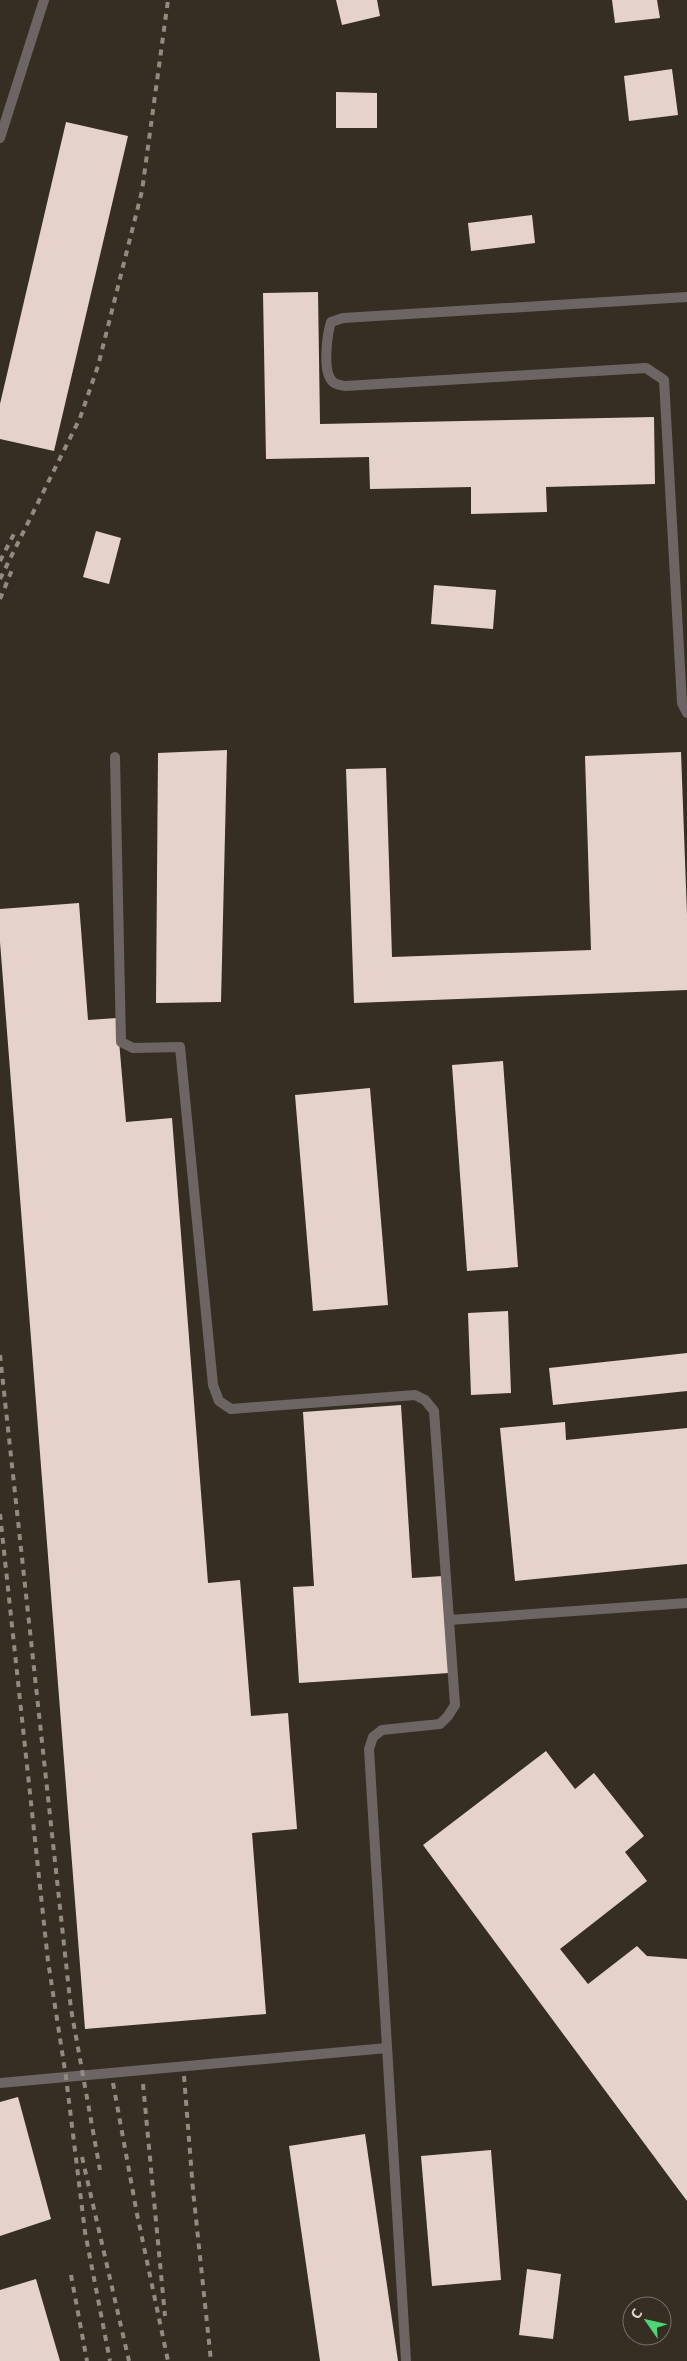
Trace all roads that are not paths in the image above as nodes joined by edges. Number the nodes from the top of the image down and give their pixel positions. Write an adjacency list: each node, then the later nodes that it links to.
1 (44, 0): 2 (lane)
2 (0, 138)
3 (687, 297): 4 (lane)
4 (687, 713)
5 (115, 757): 7 (lane)
6 (687, 1603): 7 (lane)
7 (449, 1620): 8 (lane)
8 (387, 2048): 9 (lane); 10 (lane)
9 (0, 2083)
10 (406, 2361)

